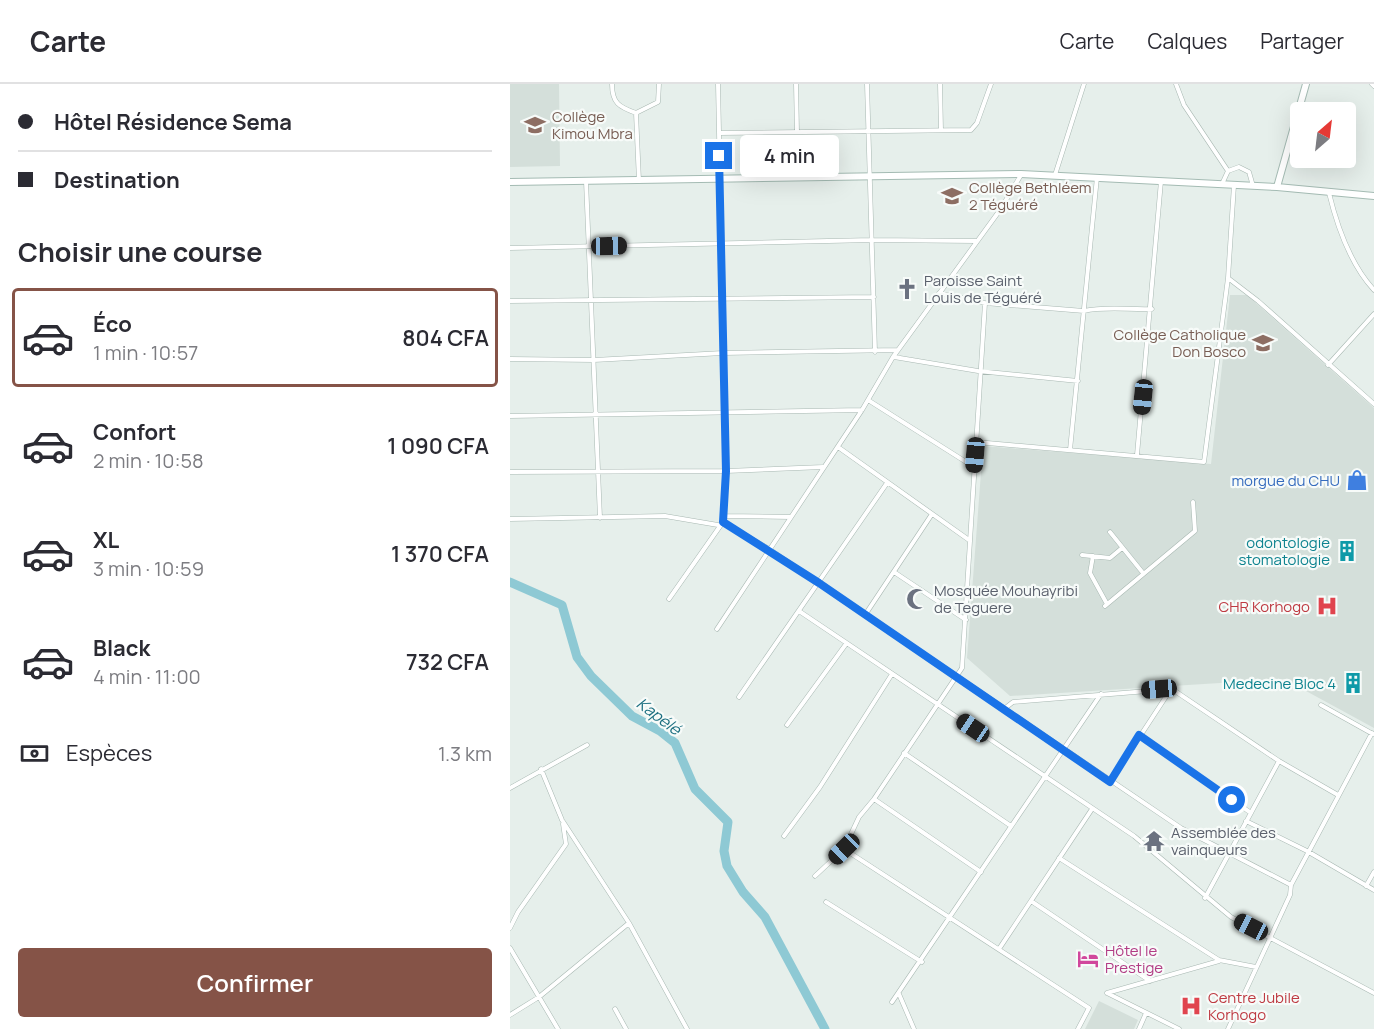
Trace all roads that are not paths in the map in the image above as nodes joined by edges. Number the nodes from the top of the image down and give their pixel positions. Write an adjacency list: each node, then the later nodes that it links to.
1 (612, 84): 11 (street)
2 (659, 84): 11 (street)
3 (718, 84): 15 (street)
4 (796, 84): 14 (street)
5 (867, 84): 13 (street)
6 (940, 84): 12 (street)
7 (991, 84): 12 (street)
8 (1084, 84): 19 (street)
9 (1176, 84): 16 (street)
10 (1306, 84): 29 (street)
11 (636, 113): 23 (street)
12 (941, 130): 13 (street)
13 (868, 131): 14 (street); 18 (street)
14 (797, 132): 15 (street)
15 (719, 134): 21 (street)
16 (1228, 171): 26 (street); 28 (street)
17 (1022, 174): 18 (street); 19 (street); 33 (street)
18 (868, 175): 21 (street); 32 (street)
19 (1055, 175): 20 (street)
20 (1097, 177): 25 (street); 46 (street)
21 (720, 178): 23 (street); 34 (street)
22 (586, 181): 23 (street); 24 (street); 35 (street)
23 (639, 181)
24 (510, 182)
25 (1161, 182): 26 (street); 45 (street)
26 (1222, 185): 27 (street)
27 (1233, 186): 28 (street); 37 (street)
28 (1253, 186): 29 (street)
29 (1277, 188): 30 (street)
30 (1329, 193): 31 (street); 38 (street)
31 (1374, 196)
32 (872, 240): 33 (street); 34 (street); 40 (street)
33 (976, 241): 39 (street)
34 (721, 243): 35 (street); 41 (street)
35 (587, 246): 36 (street); 42 (street)
36 (510, 248)
37 (1228, 278): 54 (street); 66 (street)
38 (1374, 290)
39 (939, 293): 44 (street); 48 (street)
40 (874, 297): 41 (street); 49 (street)
41 (722, 298): 42 (street); 50 (street)
42 (591, 300): 43 (street); 53 (street)
43 (510, 301)
44 (985, 303): 46 (street); 55 (street)
45 (1152, 309): 46 (street); 66 (street)
46 (1084, 311): 56 (street)
47 (1374, 314): 54 (street)
48 (899, 350): 49 (street); 51 (street)
49 (875, 352): 50 (street)
50 (723, 353): 53 (street); 60 (street)
51 (893, 357): 55 (street); 57 (street)
52 (510, 359): 53 (street)
53 (594, 360): 61 (street)
54 (1328, 365): 58 (street)
55 (978, 371): 56 (street); 63 (street)
56 (1078, 381): 65 (street)
57 (868, 400): 59 (street); 68 (street)
58 (1374, 404)
59 (862, 410): 60 (street); 64 (street)
60 (724, 412): 61 (street); 69 (street)
61 (594, 414): 62 (street); 71 (street)
62 (510, 416)
63 (976, 442): 65 (street); 68 (street)
64 (838, 447): 67 (street); 72 (street)
65 (1070, 450): 66 (street)
66 (1137, 455)
67 (824, 466): 69 (street); 76 (street)
68 (974, 467): 82 (street)
69 (726, 471): 71 (street); 75 (street)
70 (510, 472): 71 (street)
71 (596, 472): 77 (street)
72 (887, 483): 74 (street); 89 (street)
73 (1193, 502): 88 (street)
74 (932, 514): 82 (street); 87 (street)
75 (723, 516): 76 (street); 79 (street)
76 (791, 517): 84 (street)
77 (600, 518): 78 (street); 80 (street)
78 (510, 519)
79 (723, 522): 80 (street); 84 (street)
80 (719, 525): 90 (street)
81 (1110, 532): 83 (street)
82 (969, 540): 93 (street)
83 (1122, 548): 86 (street); 88 (street)
84 (769, 549): 89 (street); 94 (street)
85 (1082, 555): 86 (street)
86 (1093, 556): 88 (street)
87 (894, 572): 92 (street); 93 (street)
88 (1143, 573)
89 (819, 583): 91 (street); 92 (street)
90 (669, 599)
91 (799, 611): 95 (street); 100 (street)
92 (865, 615): 97 (street)
93 (966, 620): 97 (street)
94 (717, 629)
95 (846, 644): 96 (street); 104 (street)
96 (892, 674): 101 (street); 122 (street)
97 (955, 677): 101 (street); 103 (street)
98 (1172, 689): 99 (street); 106 (street); 110 (street)
99 (1101, 694): 103 (street); 108 (street)
100 (739, 697)
101 (937, 703): 109 (street); 112 (street)
102 (1321, 705): 105 (street)
103 (1004, 709): 108 (street)
104 (787, 725)
105 (1373, 734): 115 (street)
106 (1139, 735): 113 (street); 118 (street)
107 (587, 745): 111 (street)
108 (1064, 751): 112 (street); 113 (street)
109 (904, 753): 116 (street); 121 (street)
110 (1279, 761): 115 (street); 118 (street)
111 (541, 769): 114 (street); 119 (street)
112 (1046, 776): 117 (street); 121 (street)
113 (1110, 782): 125 (street)
114 (510, 788)
115 (1338, 795): 124 (street)
116 (874, 799): 123 (street); 127 (street)
117 (1092, 808): 126 (street); 133 (street)
118 (1251, 813): 120 (street)
119 (562, 819): 137 (street); 138 (street)
120 (1246, 821): 124 (street); 125 (street)
121 (1011, 826): 127 (street)
122 (784, 836)
123 (844, 849): 129 (street); 136 (street)
124 (1307, 852): 130 (street); 131 (street)
125 (1229, 854): 130 (street); 133 (street)
126 (1059, 858): 134 (street); 142 (street)
127 (981, 872): 136 (street)
128 (1374, 872): 131 (street)
129 (815, 876)
130 (1291, 885): 139 (street)
131 (1366, 886): 132 (street)
132 (1374, 890)
133 (1205, 898): 139 (street)
134 (1030, 901): 141 (street); 145 (street)
135 (826, 902): 143 (street)
136 (952, 917): 141 (street); 143 (street)
137 (629, 923): 148 (street); 155 (street)
138 (510, 928)
139 (1270, 937): 144 (street); 147 (street)
140 (510, 948): 148 (street)
141 (999, 949): 157 (street)
142 (1219, 960): 144 (street); 145 (street)
143 (922, 962): 146 (street)
144 (1256, 967): 160 (street)
145 (1150, 981): 151 (street)
146 (898, 993): 149 (street); 156 (street)
147 (1374, 993)
148 (539, 997): 152 (street); 153 (street)
149 (892, 1002)
150 (615, 1009): 154 (street)
151 (1146, 1013): 158 (street); 159 (street)
152 (510, 1015)
153 (558, 1029)
154 (626, 1029)
155 (687, 1029)
156 (914, 1029)
157 (1078, 1029)
158 (1139, 1029)
159 (1179, 1029)
160 (1228, 1029)

